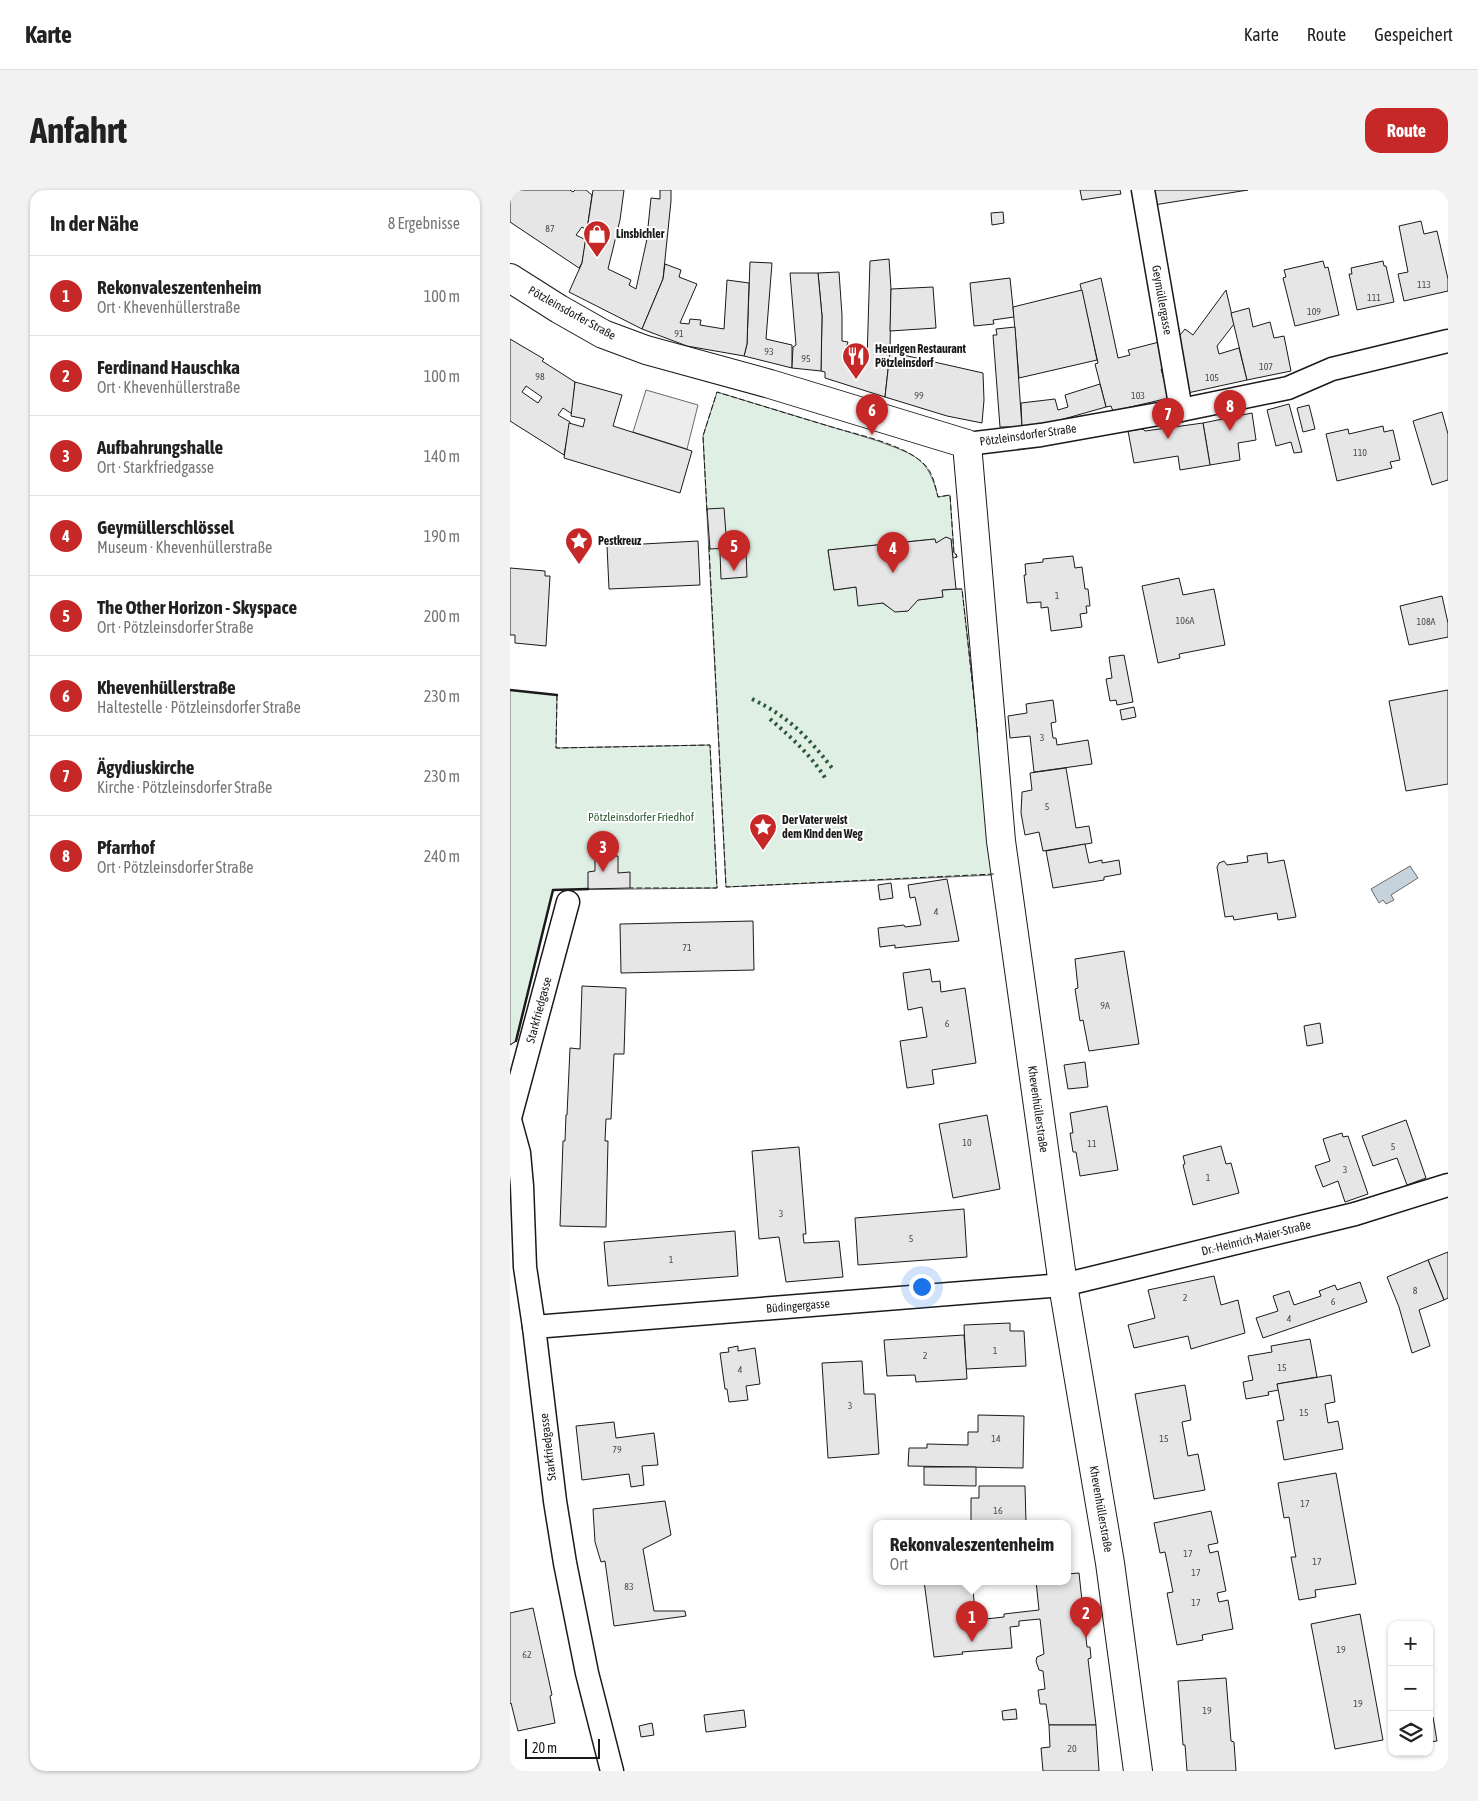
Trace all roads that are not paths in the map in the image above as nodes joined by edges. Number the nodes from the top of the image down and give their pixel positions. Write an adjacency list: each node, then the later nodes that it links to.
1 (1143, 190): 4 (street, Geymüllergasse)
2 (510, 278): 5 (street, Pötzleinsdorfer Straße)
3 (1448, 341): 4 (street, Pötzleinsdorfer Straße)
4 (1181, 410): 5 (street, Pötzleinsdorfer Straße)
5 (967, 444): 9 (street, Khevenhüllerstraße)
6 (568, 902): 7 (street, Starkfriedgasse)
7 (510, 1119): 10 (street, Starkfriedgasse)
8 (1448, 1185): 9 (street, Dr.-Heinrich-Maier-Straße)
9 (1063, 1285): 10 (street, Büdingergasse); 12 (street, Khevenhüllerstraße)
10 (534, 1327): 11 (street, Starkfriedgasse)
11 (612, 1771)
12 (1138, 1771)

